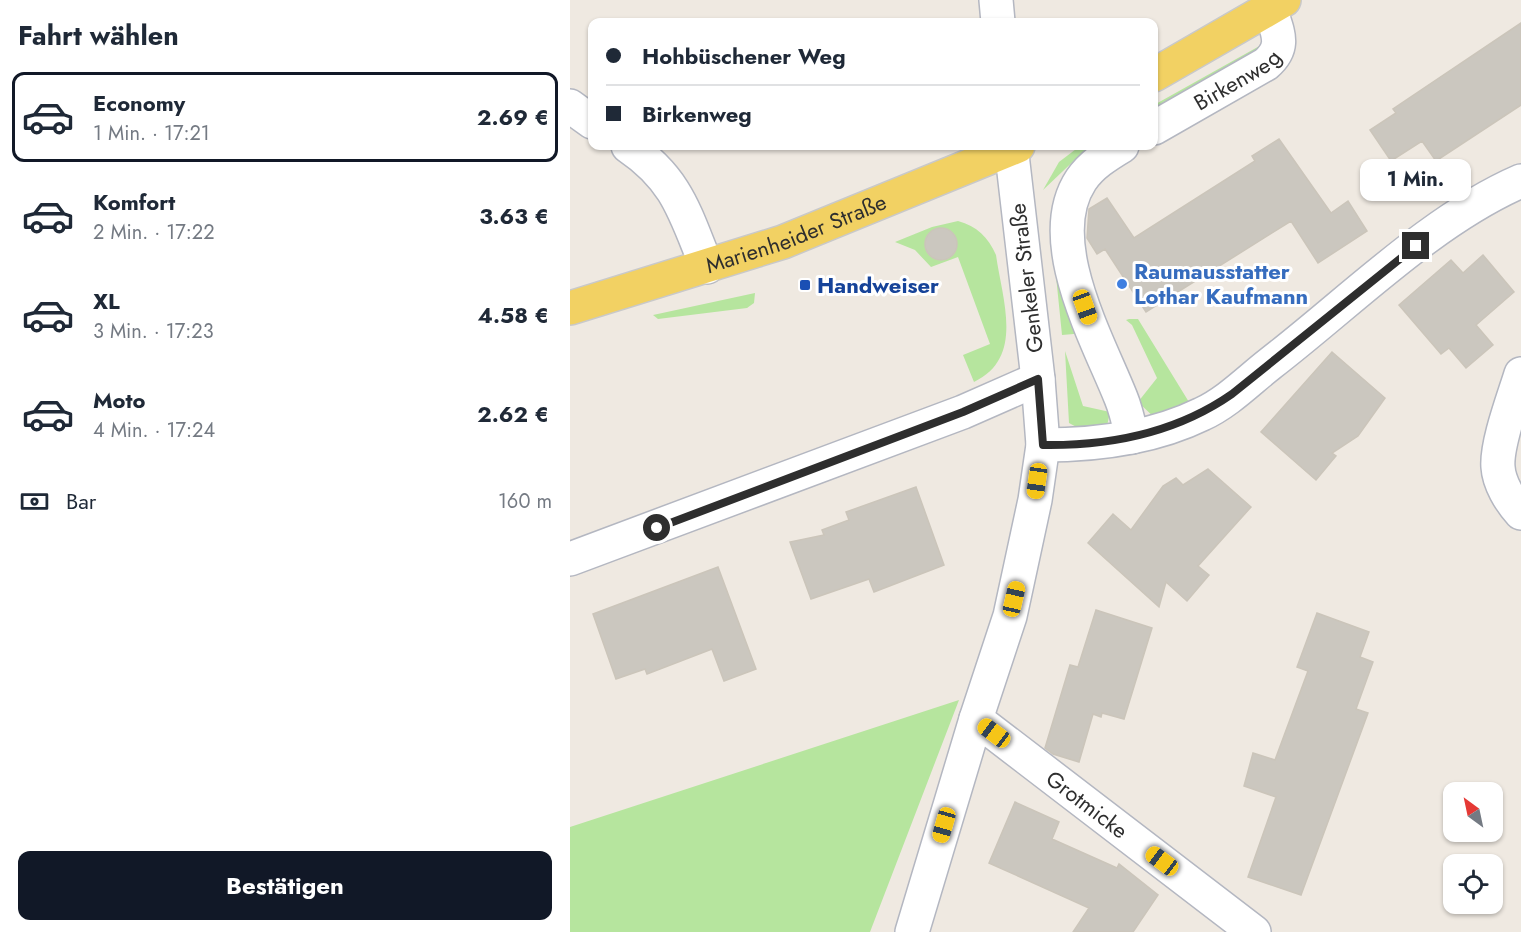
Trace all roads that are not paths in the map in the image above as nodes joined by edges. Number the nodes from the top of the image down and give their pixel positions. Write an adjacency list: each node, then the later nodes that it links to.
1 (996, 0): 3 (street)
2 (1277, 4): 4 (main road); 7 (street, Birkenweg)
3 (998, 18)
4 (1158, 73)
5 (570, 106): 6 (street)
6 (588, 119)
7 (1158, 126)
8 (633, 150): 13 (street)
9 (1007, 150): 13 (main road, Marienheider Straße)
10 (1014, 150): 16 (street, Genkeler Straße)
11 (1116, 150): 17 (street)
12 (1521, 181): 17 (street)
13 (707, 267): 14 (main road, Marienheider Straße)
14 (570, 308)
15 (1521, 374): 19 (street)
16 (1038, 379): 18 (street, Genkeler Straße); 20 (street)
17 (1132, 437): 18 (street)
18 (1043, 445): 21 (street, Genkeler Straße)
19 (1521, 513)
20 (570, 559)
21 (976, 719): 22 (street, Genkeler Straße); 23 (street, Grotmicke)
22 (912, 932)
23 (1254, 932)

